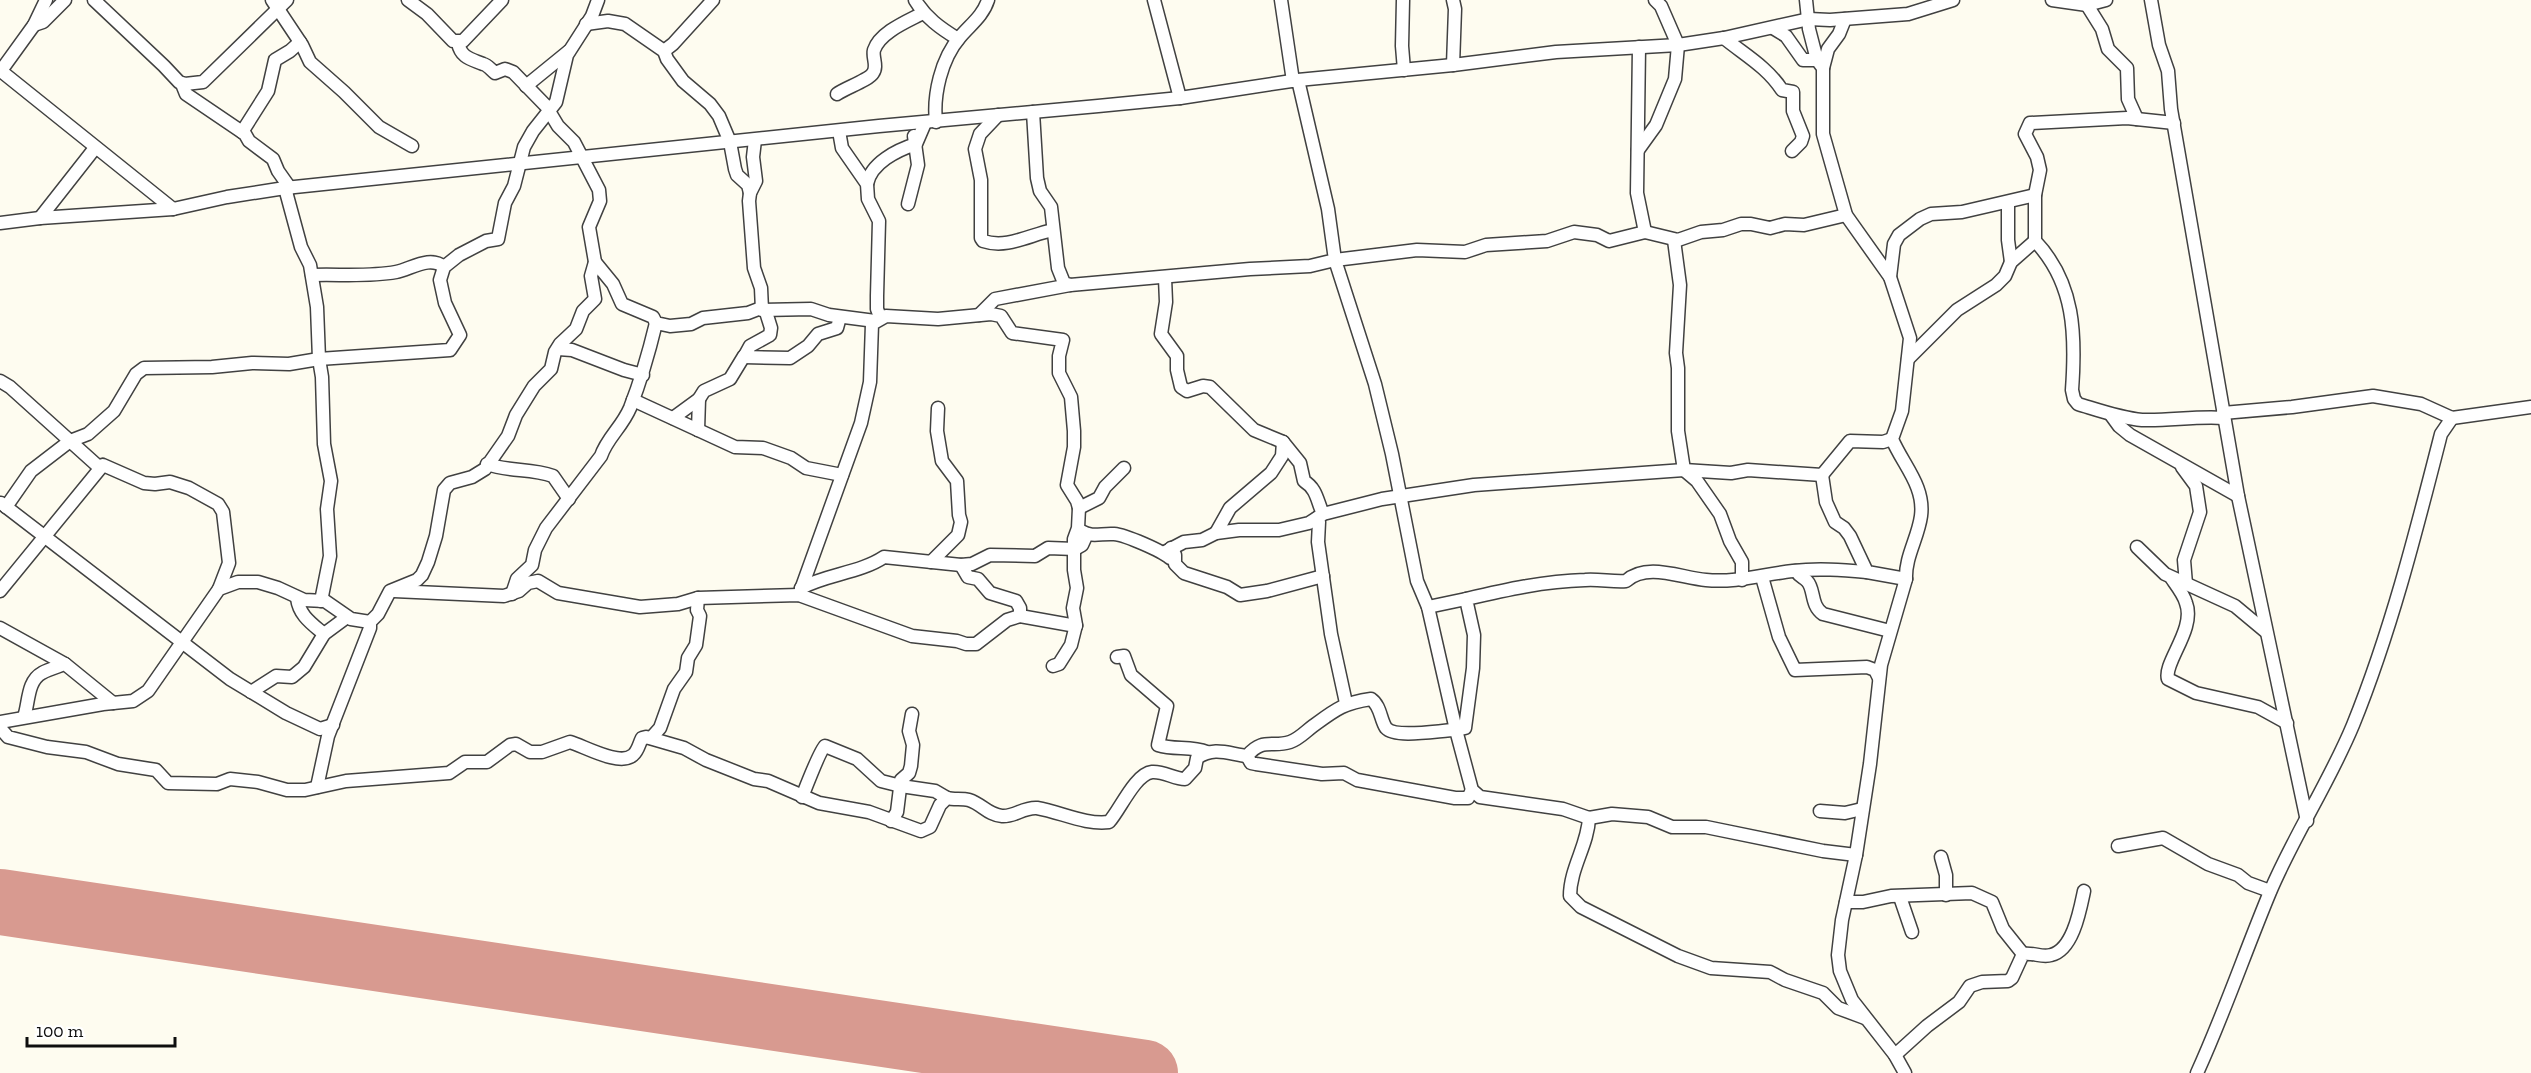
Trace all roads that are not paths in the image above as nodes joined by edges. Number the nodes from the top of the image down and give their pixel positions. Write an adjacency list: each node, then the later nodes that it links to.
1 (46, 0): 27 (street)
2 (65, 0): 27 (street)
3 (94, 0): 44 (street)
4 (287, 0): 21 (street)
5 (408, 0): 33 (street)
6 (502, 0): 33 (street)
7 (598, 0): 26 (street)
8 (713, 0): 37 (street)
9 (915, 0): 23 (street)
10 (988, 0): 31 (street)
11 (1154, 0): 47 (street)
12 (1281, 0): 43 (street)
13 (1403, 0): 42 (street)
14 (1453, 0): 41 (street)
15 (1655, 0): 34 (street)
16 (1806, 0): 24 (street)
17 (1953, 0): 25 (street)
18 (2052, 0): 22 (street)
19 (2106, 0): 22 (street)
20 (2151, 0): 53 (street)
21 (275, 5): 29 (street); 44 (street)
22 (2086, 5): 51 (street)
23 (923, 13): 31 (street); 46 (street)
24 (1809, 19): 25 (street); 28 (street); 39 (street)
25 (1845, 19): 39 (street)
26 (586, 24): 36 (street); 37 (street)
27 (34, 25): 40 (street)
28 (1773, 28): 30 (street); 39 (street)
29 (292, 29): 32 (street); 38 (street)
30 (1724, 38): 34 (street); 63 (street)
31 (958, 39): 52 (street)
32 (300, 42): 38 (street); 60 (street)
33 (458, 43): 45 (street)
34 (1678, 45): 35 (street); 62 (street)
35 (1639, 47): 41 (street); 62 (street)
36 (569, 51): 45 (street); 48 (street)
37 (664, 51): 58 (street)
38 (284, 54): 56 (street)
39 (1820, 64): 73 (street)
40 (3, 65): 61 (street)
41 (1453, 65): 42 (street)
42 (1404, 70): 43 (street)
43 (1295, 81): 47 (street); 80 (street)
44 (182, 84): 56 (street)
45 (526, 86): 48 (street)
46 (837, 94)
47 (1180, 98): 49 (street)
48 (549, 110): 64 (street); 65 (street)
49 (1033, 112): 50 (street); 76 (street)
50 (998, 115): 52 (street); 76 (street)
51 (2137, 119): 53 (street); 69 (street)
52 (931, 123): 54 (street); 59 (street)
53 (2174, 123): 107 (street)
54 (908, 124): 55 (street); 59 (street)
55 (839, 130): 57 (street); 66 (street)
56 (243, 132): 67 (street)
57 (755, 140): 58 (street); 68 (street)
58 (730, 142): 64 (street); 68 (street)
59 (916, 144): 66 (street); 71 (street)
60 (412, 146)
61 (95, 148): 72 (street); 74 (street)
62 (1638, 150): 77 (street)
63 (1792, 151)
64 (584, 158): 65 (street); 81 (street)
65 (521, 165): 67 (street); 83 (street)
66 (867, 184): 91 (street)
67 (288, 188): 72 (street); 84 (street)
68 (750, 193): 88 (street)
69 (2034, 195): 70 (street); 79 (street)
70 (2008, 203): 82 (street); 85 (street)
71 (908, 204)
72 (173, 209): 74 (street)
73 (1846, 215): 78 (street); 85 (street)
74 (40, 218): 75 (street)
75 (0, 223)
76 (1053, 230): 87 (street)
77 (1645, 232): 78 (street); 80 (street)
78 (1674, 240): 119 (street)
79 (2035, 241): 82 (street); 106 (street)
80 (1335, 260): 86 (street); 122 (street)
81 (595, 262): 92 (street); 94 (street)
82 (2011, 262): 98 (street)
83 (444, 267): 84 (street); 96 (street)
84 (312, 275): 96 (street)
85 (1890, 277): 98 (street)
86 (1165, 278): 87 (street); 114 (street)
87 (1071, 285): 89 (street)
88 (764, 310): 90 (street); 92 (street); 93 (street)
89 (979, 315): 91 (street); 126 (street)
90 (840, 317): 91 (street); 97 (street)
91 (878, 319): 120 (street)
92 (656, 323): 99 (street)
93 (770, 335): 95 (street); 97 (street)
94 (558, 349): 99 (street); 116 (street)
95 (744, 356): 97 (street); 101 (street)
96 (319, 359): 113 (street); 150 (street)
97 (779, 359)
98 (1908, 359): 112 (street)
99 (644, 375): 102 (street)
100 (0, 381): 113 (street)
101 (699, 399): 108 (street); 110 (street)
102 (633, 400): 108 (street); 124 (street)
103 (2429, 407): 107 (street); 109 (street); 111 (street)
104 (2531, 407): 109 (street)
105 (938, 408): 134 (street)
106 (2111, 415): 107 (street); 115 (street)
107 (2223, 415): 123 (street)
108 (673, 418): 110 (street)
109 (2452, 418): 111 (street)
110 (698, 430): 120 (street)
111 (2441, 434): 188 (street)
112 (1892, 440): 121 (street); 140 (street)
113 (70, 441): 117 (street); 125 (street)
114 (1283, 442): 127 (street); 129 (street)
115 (2172, 458): 123 (street); 142 (street)
116 (487, 464): 124 (street); 145 (street)
117 (100, 468): 130 (street); 143 (street)
118 (1124, 468): 126 (street)
119 (1684, 470): 121 (street); 122 (street); 139 (street)
120 (842, 475): 146 (street)
121 (1822, 475): 137 (street)
122 (1400, 496): 127 (street); 152 (street)
123 (2238, 496): 159 (street)
124 (569, 499): 147 (street)
125 (3, 505): 130 (street)
126 (1079, 508): 128 (street)
127 (1320, 516): 129 (street); 138 (street)
128 (1082, 531): 132 (street); 133 (street)
129 (1216, 533): 133 (street)
130 (44, 536): 144 (street); 161 (street)
131 (2137, 547): 141 (street)
132 (1075, 549): 135 (street); 156 (street)
133 (1170, 554): 138 (street)
134 (931, 562): 135 (street); 146 (street)
135 (961, 565): 153 (street)
136 (1796, 570): 137 (street); 139 (street); 158 (street)
137 (1867, 572): 140 (street)
138 (1323, 576): 168 (street)
139 (1749, 577): 149 (street); 165 (street)
140 (1906, 579): 158 (street)
141 (2172, 579): 142 (street); 172 (street)
142 (2186, 584): 159 (street)
143 (219, 589): 148 (street); 161 (street)
144 (0, 591)
145 (390, 591): 147 (street); 155 (street)
146 (800, 591): 151 (street); 153 (street)
147 (512, 594): 151 (street)
148 (297, 598): 150 (street); 160 (street)
149 (1466, 599): 152 (street); 175 (street)
150 (321, 601): 154 (street)
151 (698, 604): 176 (street)
152 (1428, 607): 175 (street)
153 (1020, 616): 156 (street)
154 (346, 617): 155 (street); 160 (street)
155 (370, 622): 174 (street)
156 (1072, 623): 164 (street)
157 (0, 628): 163 (street)
158 (1890, 631): 165 (street)
159 (2265, 631): 172 (street)
160 (324, 634): 166 (street)
161 (183, 642): 166 (street); 167 (street)
162 (1116, 657): 177 (street)
163 (65, 664): 167 (street); 170 (street)
164 (1053, 666)
165 (1879, 678): 184 (street)
166 (251, 692): 174 (street)
167 (113, 703): 170 (street)
168 (1346, 703): 175 (street); 178 (street)
169 (912, 714): 179 (street)
170 (24, 717): 171 (street)
171 (0, 722)
172 (2287, 723): 188 (street)
173 (0, 729): 180 (street)
174 (327, 730): 180 (street)
175 (1456, 730): 181 (street)
176 (651, 738): 180 (street); 182 (street)
177 (1207, 752): 178 (street); 183 (street)
178 (1247, 756): 181 (street)
179 (901, 786): 182 (street); 183 (street); 187 (street)
180 (317, 787)
181 (1473, 795): 186 (street)
182 (802, 796): 187 (street)
183 (947, 798): 187 (street)
184 (1862, 809): 185 (street); 190 (street)
185 (1820, 811)
186 (1589, 818): 190 (street); 199 (street)
187 (891, 821)
188 (2307, 821): 193 (street)
189 (2118, 846): 193 (street)
190 (1856, 855): 196 (street)
191 (1941, 857): 194 (street)
192 (2084, 891): 198 (street)
193 (2270, 891): 202 (street)
194 (1946, 895): 195 (street); 198 (street)
195 (1900, 897): 196 (street); 197 (street)
196 (1846, 902): 199 (street)
197 (1912, 932)
198 (2023, 954): 200 (street)
199 (1865, 1018): 200 (street)
200 (1895, 1055): 201 (street)
201 (1905, 1073)
202 (2197, 1073)

